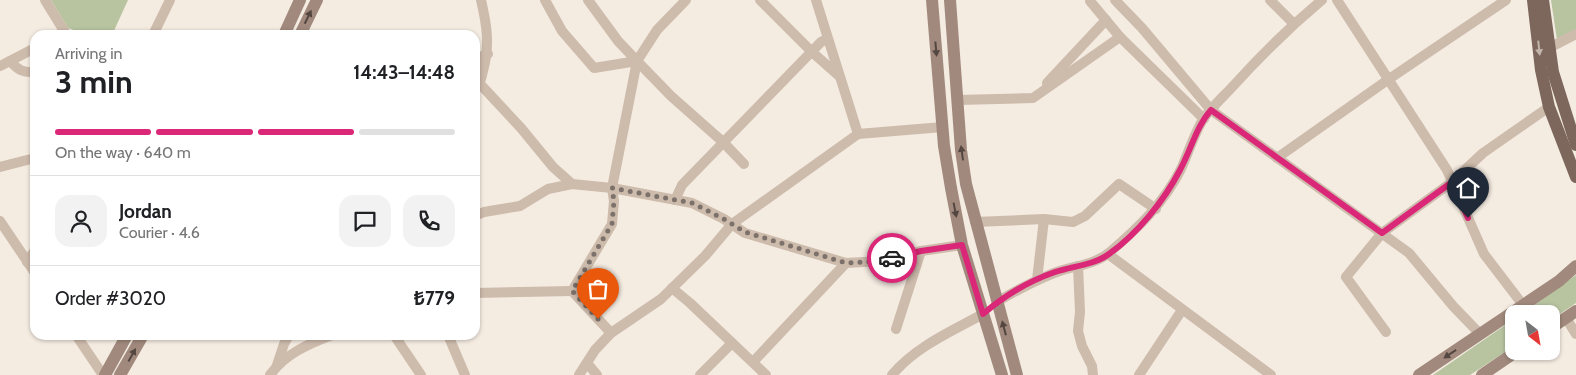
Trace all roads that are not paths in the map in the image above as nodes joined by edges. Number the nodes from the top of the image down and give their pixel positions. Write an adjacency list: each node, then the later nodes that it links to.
1 (45, 0): 23 (street)
2 (300, 0): 25 (street)
3 (317, 0): 26 (street, one-way to 3)
4 (481, 0): 33 (street)
5 (546, 0): 36 (street)
6 (588, 0): 36 (street)
7 (686, 0): 36 (street)
8 (760, 0): 32 (street)
9 (816, 0): 29 (street)
10 (932, 0): 48 (street, one-way to 48)
11 (950, 0): 44 (street)
12 (1090, 0): 21 (street)
13 (1115, 0): 46 (street)
14 (1270, 0): 22 (street)
15 (1322, 0): 22 (street)
16 (1337, 0): 40 (street)
17 (1506, 0): 40 (street)
18 (1533, 0): 45 (main road, one-way to 45)
19 (1543, 0): 30 (main road)
20 (165, 2): 24 (street)
21 (1106, 20): 28 (street); 43 (street)
22 (1294, 24): 46 (street)
23 (64, 30)
24 (155, 30)
25 (286, 30)
26 (302, 30)
27 (1576, 34): 30 (street)
28 (1120, 37): 43 (street); 47 (street)
29 (828, 39): 32 (street); 39 (street)
30 (1549, 48): 51 (main road)
31 (30, 51): 35 (street)
32 (812, 52): 39 (street); 50 (street)
33 (488, 54): 34 (street); 41 (street)
34 (480, 57)
35 (10, 61): 37 (street); 38 (street)
36 (637, 61): 50 (street); 59 (street)
37 (0, 66)
38 (30, 72)
39 (839, 76): 49 (street)
40 (1388, 79): 52 (street); 57 (street)
41 (480, 80)
42 (480, 88): 58 (street)
43 (1033, 98): 44 (street)
44 (957, 100): 65 (street, one-way to 44)
45 (1549, 107): 56 (main road); 57 (street)
46 (1211, 110): 47 (street); 52 (street)
47 (1204, 118): 61 (street)
48 (943, 127): 49 (street); 68 (street, one-way to 68)
49 (858, 134): 66 (street)
50 (724, 142): 54 (street); 60 (street)
51 (1576, 145)
52 (1277, 158): 67 (street)
53 (30, 159): 55 (street)
54 (744, 164)
55 (0, 167)
56 (1576, 177)
57 (1452, 182): 67 (street); 82 (street)
58 (572, 184): 59 (street); 62 (street)
59 (612, 188): 60 (street); 79 (street)
60 (675, 200): 66 (street)
61 (1156, 209): 63 (street); 70 (street)
62 (480, 214)
63 (1044, 219): 65 (street); 77 (street)
64 (0, 221): 72 (street)
65 (975, 222): 81 (street)
66 (732, 224): 73 (street); 78 (street)
67 (1382, 233): 89 (street); 91 (street)
68 (962, 245): 69 (street); 84 (street)
69 (921, 251): 73 (street); 88 (street)
70 (1108, 254): 75 (street); 83 (street)
71 (30, 259): 72 (street)
72 (28, 262): 74 (street)
73 (846, 263): 102 (street)
74 (30, 265)
75 (1078, 266): 77 (street); 117 (street)
76 (1576, 266): 82 (street)
77 (1038, 280): 81 (street)
78 (672, 288): 90 (street); 100 (street)
79 (572, 291): 80 (street); 90 (street)
80 (480, 293)
81 (997, 302): 84 (street); 116 (street, one-way to 81)
82 (1523, 305)
83 (1182, 310): 118 (street); 119 (street)
84 (983, 314): 114 (street); 115 (street)
85 (1571, 315): 87 (street); 92 (street)
86 (1505, 317): 91 (street)
87 (1560, 322)
88 (896, 329)
89 (1386, 332)
90 (611, 333): 103 (street)
91 (1480, 334): 120 (street, one-way to 120)
92 (1576, 334)
93 (80, 340): 105 (street)
94 (124, 340): 105 (street)
95 (140, 340): 106 (street, one-way to 95)
96 (286, 340): 104 (street)
97 (319, 340): 104 (street)
98 (397, 340): 108 (street)
99 (450, 340): 109 (street)
100 (732, 343): 102 (street); 112 (street)
101 (1505, 359): 121 (street)
102 (753, 362): 113 (street)
103 (587, 363): 110 (street); 111 (street)
104 (277, 365): 107 (street)
105 (104, 375)
106 (120, 375)
107 (270, 375)
108 (421, 375)
109 (466, 375)
110 (579, 375)
111 (597, 375)
112 (700, 375)
113 (766, 375)
114 (892, 375)
115 (1002, 375)
116 (1017, 375)
117 (1093, 375)
118 (1139, 375)
119 (1271, 375)
120 (1419, 375)
121 (1482, 375)

